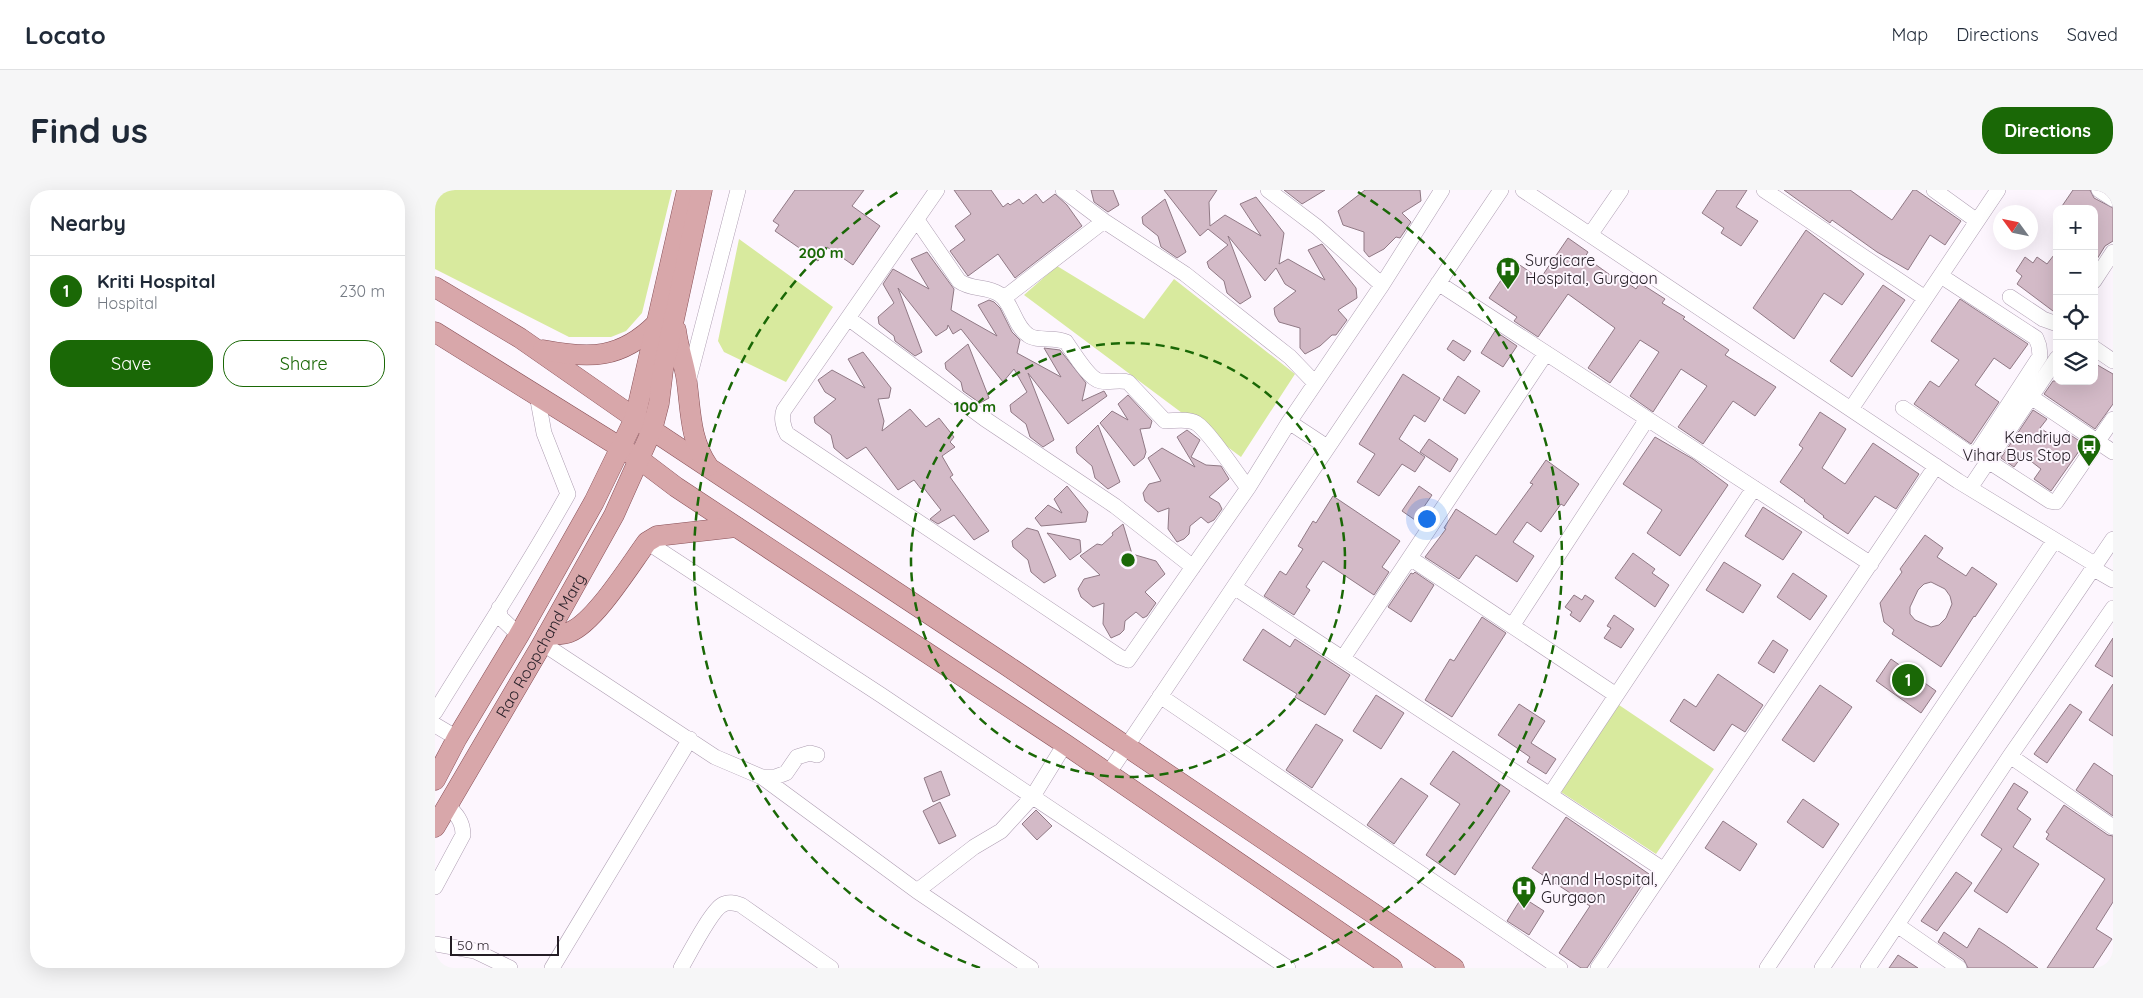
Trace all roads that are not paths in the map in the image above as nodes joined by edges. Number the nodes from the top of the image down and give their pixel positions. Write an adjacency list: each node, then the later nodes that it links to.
1 (687, 190): 31 (main road)
2 (702, 190): 31 (main road)
3 (739, 190): 40 (street)
4 (937, 190): 17 (street)
5 (1063, 190): 18 (street)
6 (1268, 190): 25 (street)
7 (1442, 190): 25 (street)
8 (1501, 190): 24 (street)
9 (1523, 190): 20 (street)
10 (1621, 190): 20 (street)
11 (1764, 190): 15 (street)
12 (1934, 190): 19 (street)
13 (1998, 190): 19 (street)
14 (2099, 190): 16 (street)
15 (1783, 195): 29 (street)
16 (2113, 199)
17 (917, 220): 28 (street); 30 (street)
18 (1104, 221): 28 (street); 39 (street)
19 (1977, 221): 23 (street)
20 (1590, 235): 44 (street)
21 (2113, 252): 22 (street)
22 (2098, 275)
23 (1941, 276): 29 (street); 43 (street)
24 (1438, 283): 36 (street); 51 (street)
25 (1382, 285): 39 (street)
26 (435, 287): 34 (main road)
27 (2010, 297): 32 (street)
28 (1004, 298): 58 (street)
29 (1925, 298): 44 (street)
30 (848, 318): 68 (street); 68 (street)
31 (665, 321): 34 (main road); 40 (main road); 45 (main road, Rao Roopchand Marg); 49 (main road, Rao Roopchand Marg)
32 (2053, 323)
33 (435, 332): 41 (main road)
34 (536, 349): 45 (main road)
35 (2098, 351): 37 (street)
36 (1546, 353): 46 (street); 65 (street)
37 (2113, 360)
38 (2053, 364): 42 (street)
39 (1315, 383): 48 (street)
40 (687, 385): 57 (main road)
41 (537, 395): 52 (main road); 71 (street)
42 (2031, 397): 50 (street); 55 (street)
43 (1903, 408)
44 (1851, 409): 56 (street)
45 (635, 418): 49 (main road); 52 (main road, Rao Roopchand Marg)
46 (1647, 419): 59 (street); 73 (street)
47 (2113, 419): 50 (street)
48 (1289, 422): 51 (street); 58 (street)
49 (652, 430): 54 (main road, Rao Roopchand Marg); 57 (main road)
50 (2097, 441): 53 (street); 55 (street)
51 (1327, 447): 70 (street)
52 (620, 448): 54 (main road); 74 (main road, Rao Roopchand Marg)
53 (2113, 452)
54 (639, 459): 61 (main road); 75 (main road, Rao Roopchand Marg)
55 (1988, 461): 60 (street)
56 (1936, 466): 60 (street); 66 (street)
57 (709, 468): 84 (main road)
58 (1248, 488): 68 (street)
59 (1754, 488): 66 (street); 77 (street)
60 (1970, 488): 63 (street)
61 (736, 528): 64 (main road); 83 (main road)
62 (2113, 540): 67 (street)
63 (2054, 541): 67 (street); 111 (street)
64 (647, 542): 75 (main road); 91 (street)
65 (1409, 558): 73 (street); 76 (street)
66 (1871, 564): 95 (street)
67 (2101, 565): 69 (street); 112 (street)
68 (1193, 567)
69 (2113, 580)
70 (1234, 587): 76 (street); 78 (street)
71 (499, 608): 74 (street); 79 (street)
72 (2113, 608): 86 (street)
73 (1512, 626): 77 (street)
74 (519, 635): 81 (main road, Rao Roopchand Marg)
75 (545, 639): 82 (street); 92 (main road, Rao Roopchand Marg)
76 (1343, 658): 90 (street)
77 (1616, 695): 90 (street)
78 (1160, 696): 84 (street); 109 (street)
79 (435, 712)
80 (435, 725): 81 (street)
81 (457, 738): 89 (main road, Rao Roopchand Marg)
82 (690, 739): 88 (street); 102 (street)
83 (1065, 744): 87 (main road); 91 (street)
84 (1126, 747): 87 (street); 108 (main road)
85 (817, 755): 88 (street)
86 (2010, 756): 94 (street); 98 (street)
87 (1108, 774): 107 (main road)
88 (762, 778): 97 (street)
89 (435, 780)
90 (1549, 795): 95 (street)
91 (1033, 796): 97 (street); 100 (street)
92 (447, 805): 93 (main road, Rao Roopchand Marg); 96 (street)
93 (435, 827)
94 (2113, 827)
95 (1664, 870): 110 (street)
96 (435, 887)
97 (917, 891): 105 (street)
98 (1897, 925): 113 (street); 114 (street)
99 (435, 944): 101 (street)
100 (1265, 962): 106 (street)
101 (509, 968)
102 (552, 968)
103 (681, 968): 104 (street)
104 (831, 968)
105 (1031, 968)
106 (1288, 968)
107 (1392, 968)
108 (1454, 968)
109 (1560, 968)
110 (1598, 968)
111 (1767, 968)
112 (1822, 968)
113 (1869, 968)
114 (1959, 968)

